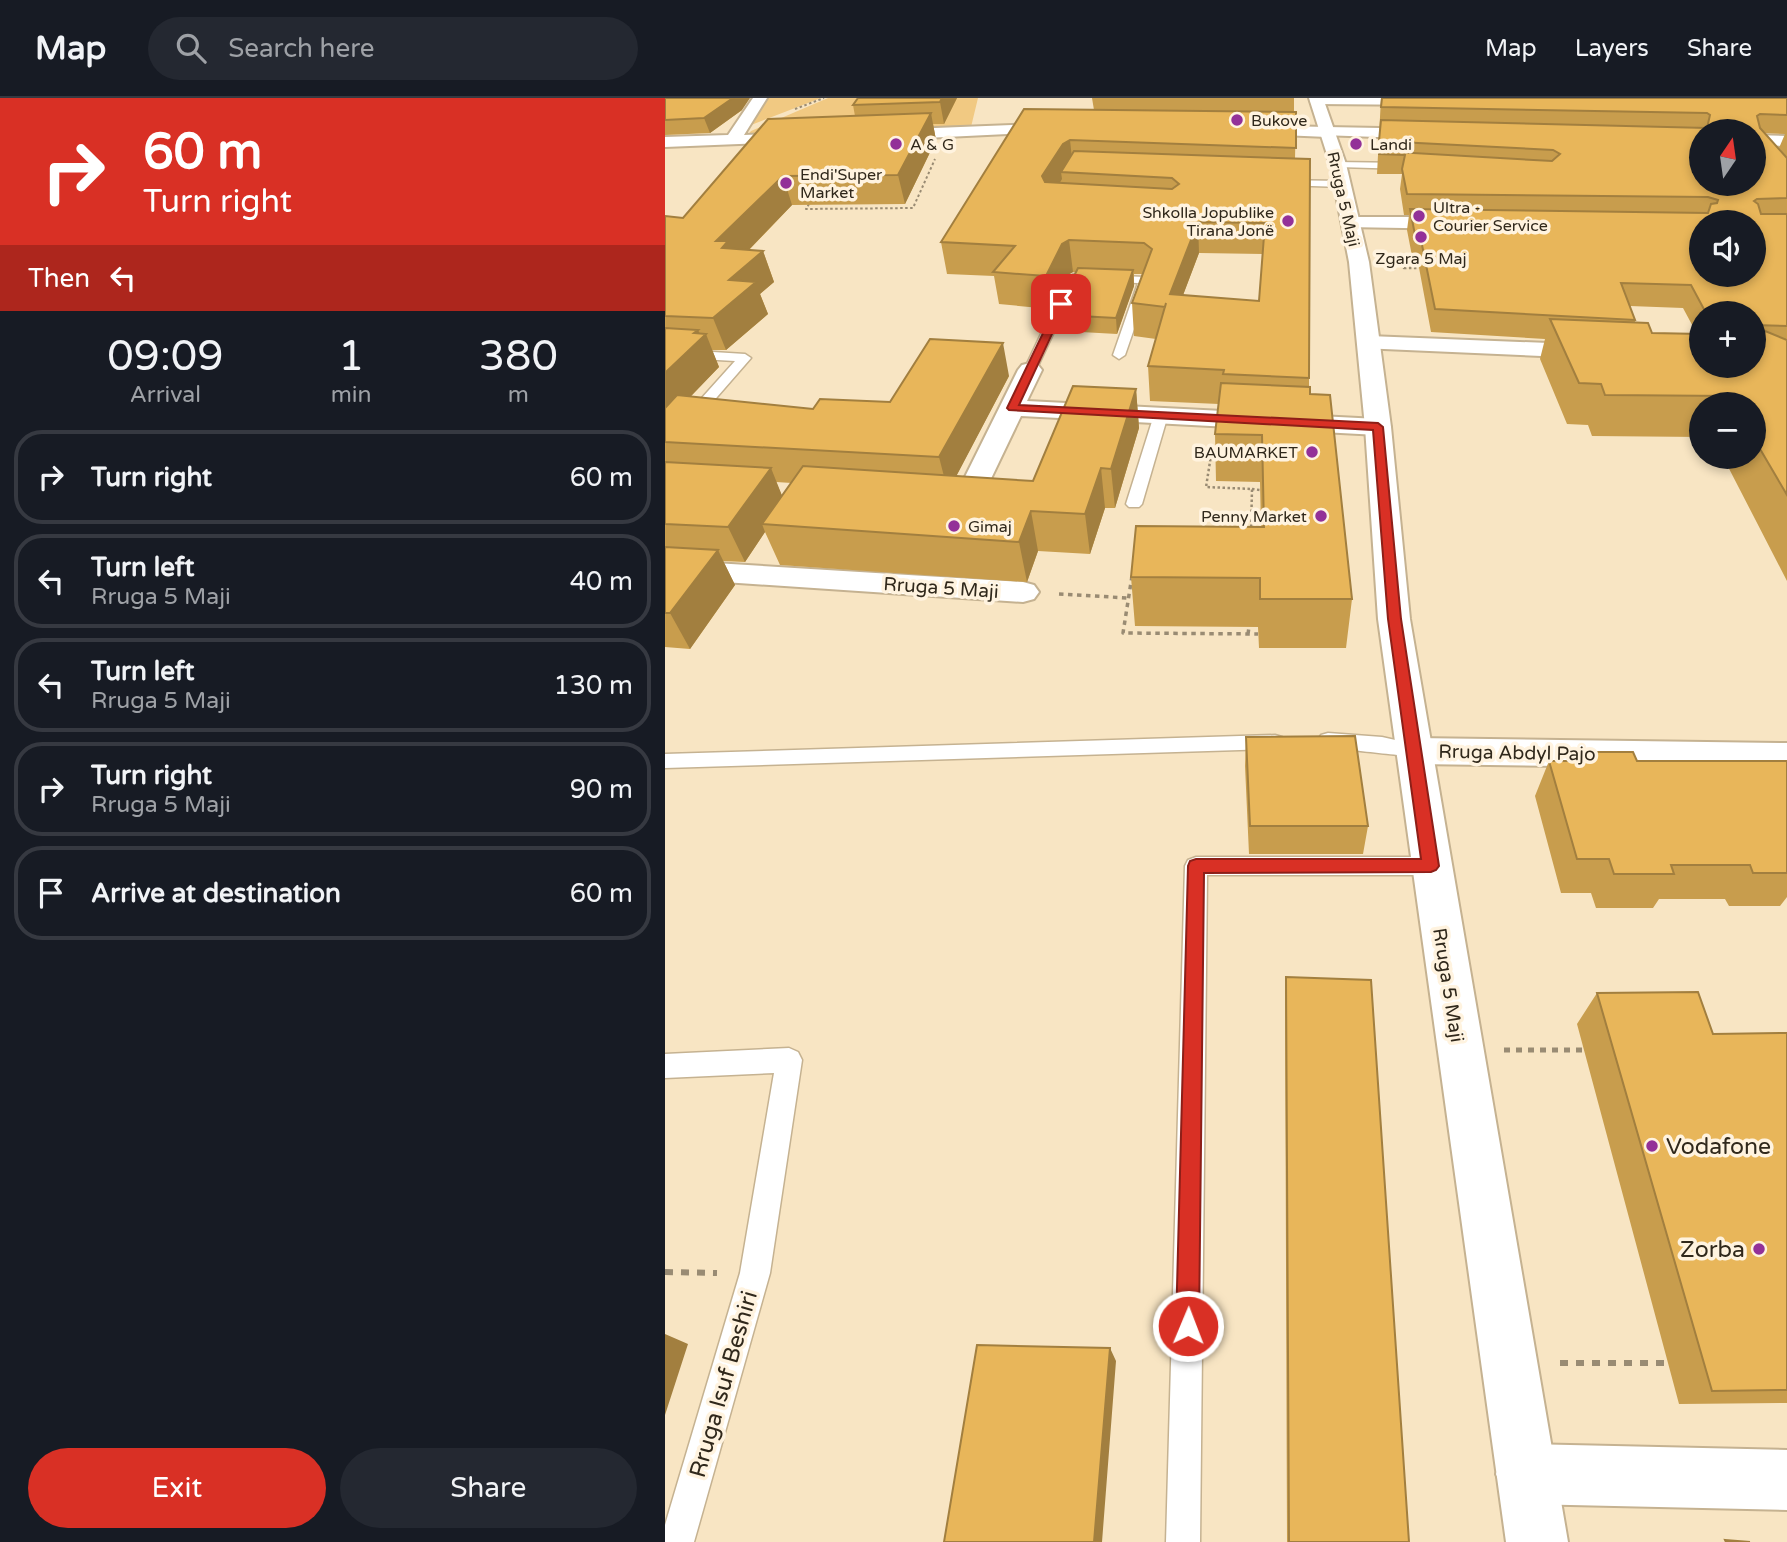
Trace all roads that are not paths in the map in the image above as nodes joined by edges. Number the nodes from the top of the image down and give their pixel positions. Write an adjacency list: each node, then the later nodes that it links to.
1 (760, 98): 9 (street)
2 (1448, 101): 7 (street)
3 (1081, 128): 6 (street)
4 (1223, 130): 7 (street)
5 (1452, 134): 7 (street)
6 (863, 135)
7 (1328, 135): 15 (lane); 16 (lane); 17 (street, Rruga 5 Maji)
8 (821, 137): 9 (street)
9 (733, 140): 12 (street)
10 (1766, 140): 11 (street)
11 (1787, 141)
12 (665, 142)
13 (1766, 149): 14 (street)
14 (1778, 161)
15 (1421, 166)
16 (1272, 181)
17 (1352, 223): 18 (street); 19 (street, Rruga 5 Maji)
18 (1480, 224)
19 (1369, 343): 22 (street); 26 (street, Rruga 5 Maji)
20 (665, 353): 27 (lane)
21 (1119, 355): 23 (lane)
22 (1689, 356)
23 (1030, 370): 24 (street)
24 (1012, 408): 25 (street); 28 (street)
25 (1161, 415): 26 (street); 29 (lane)
26 (1378, 427): 32 (street, Rruga 5 Maji)
27 (665, 448)
28 (916, 501)
29 (1134, 504)
30 (665, 569): 31 (street, Rruga 5 Maji)
31 (1023, 592)
32 (1415, 751): 33 (street, Rruga Abdyl Pajo); 34 (lane); 35 (street, Rruga 5 Maji)
33 (1787, 756)
34 (665, 761)
35 (1431, 866): 37 (street, Rruga 5 Maji); 40 (lane)
36 (665, 1066): 39 (lane, Rruga Isuf Beshiri)
37 (1526, 1475): 38 (street); 41 (street, Rruga 5 Maji)
38 (1787, 1480)
39 (677, 1542)
40 (1184, 1542)
41 (1537, 1542)

